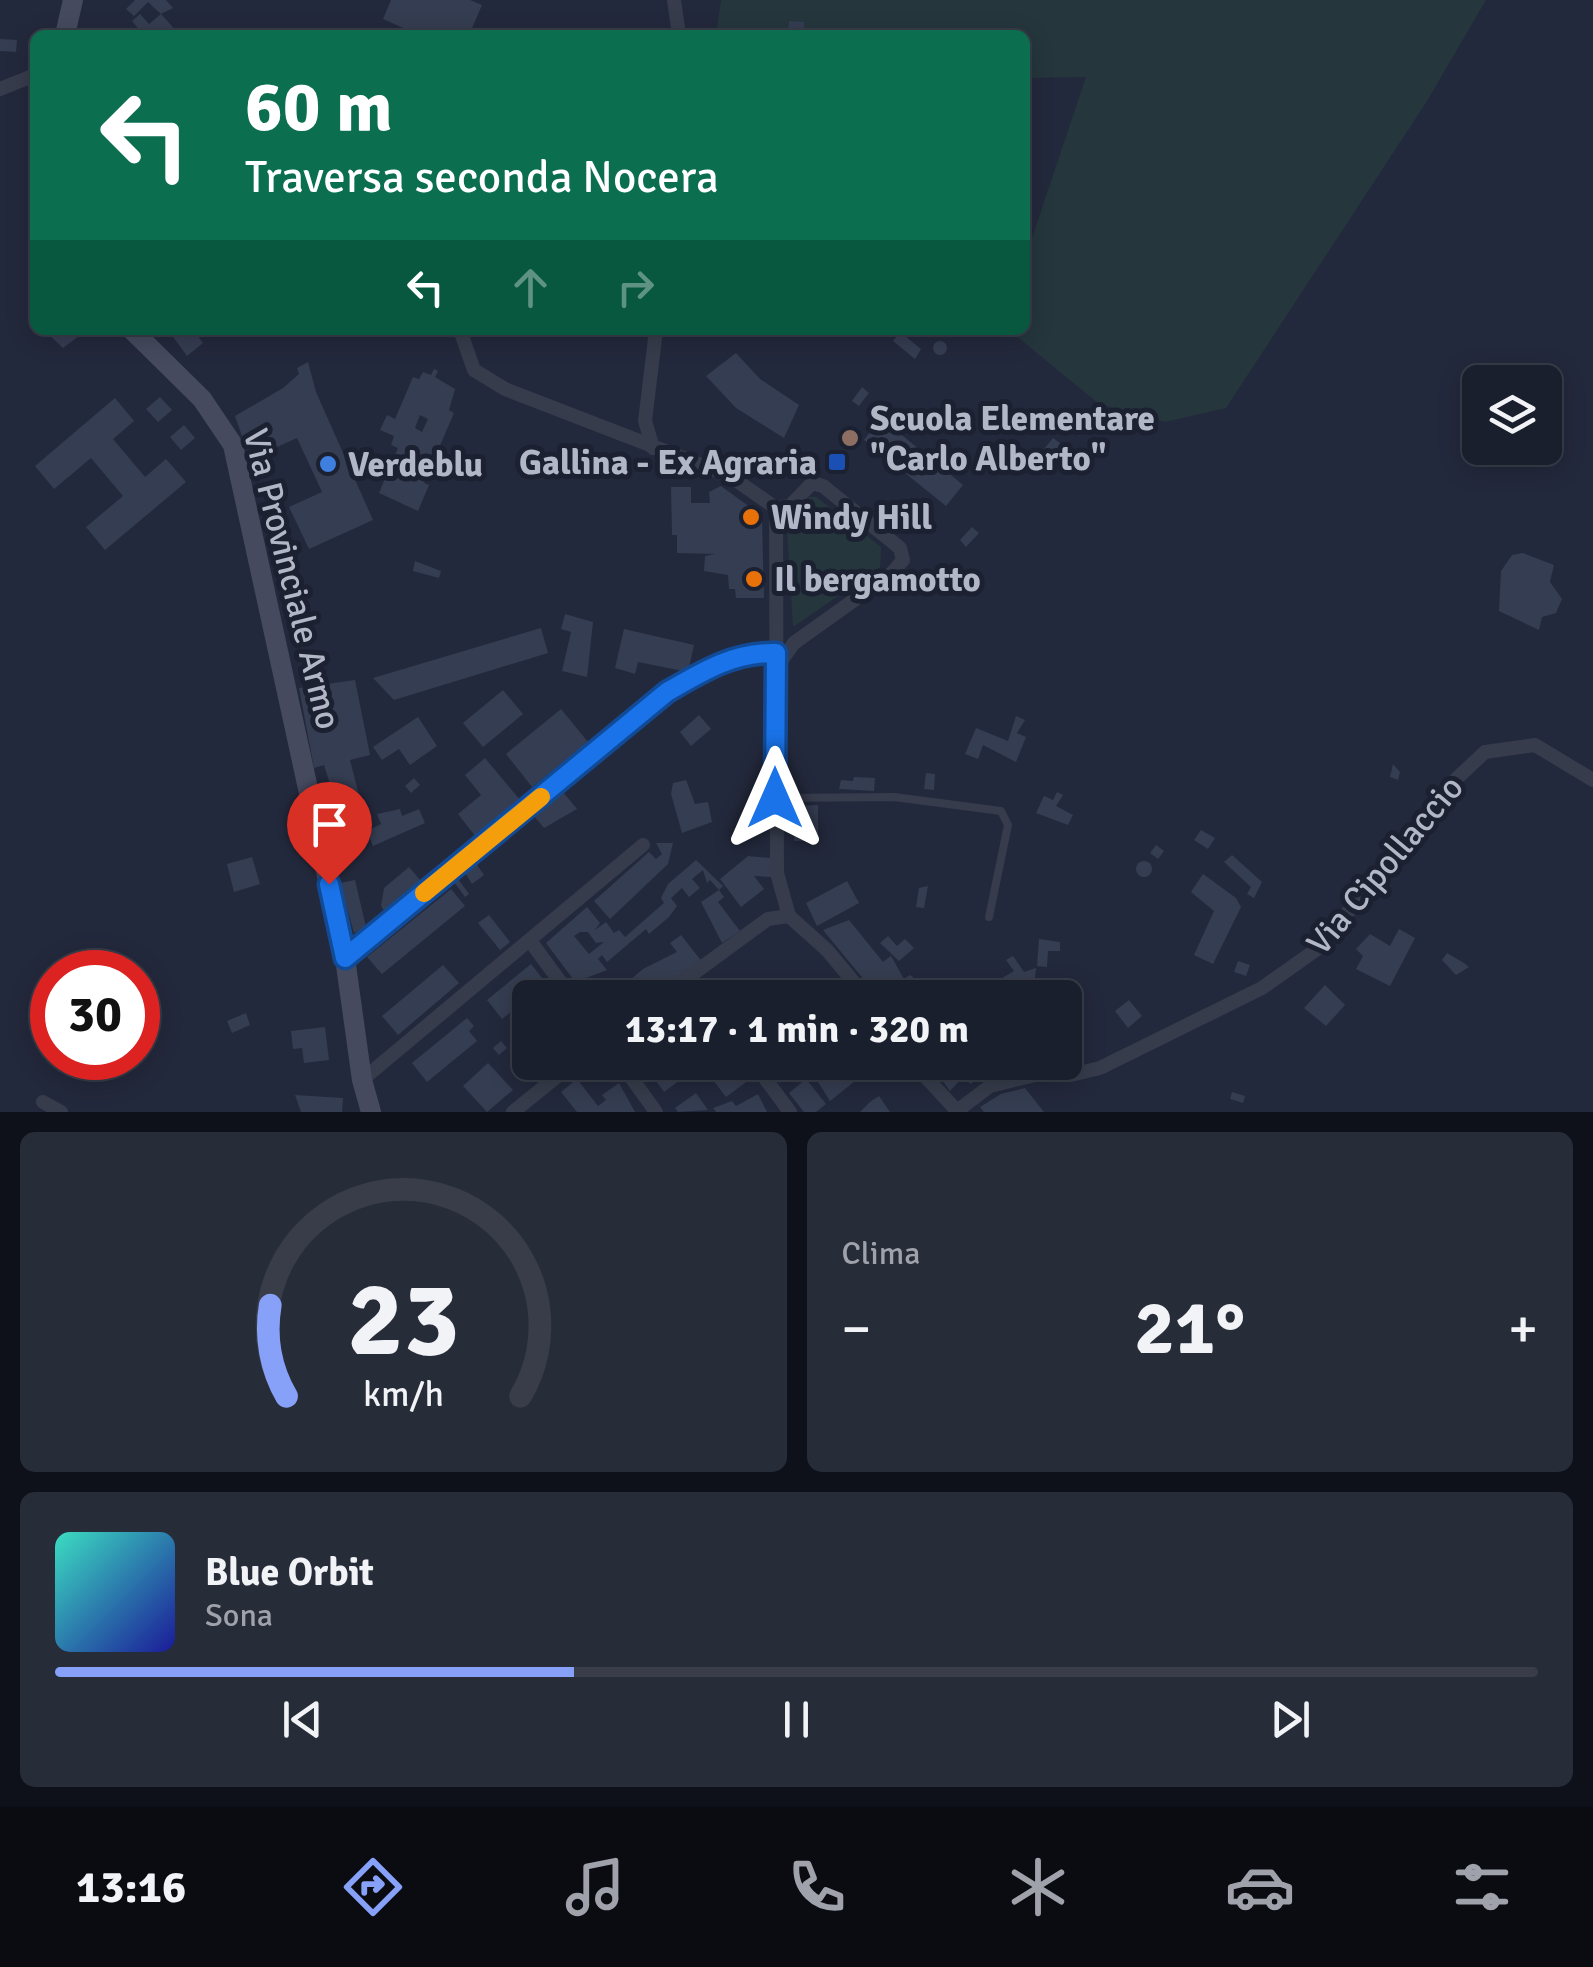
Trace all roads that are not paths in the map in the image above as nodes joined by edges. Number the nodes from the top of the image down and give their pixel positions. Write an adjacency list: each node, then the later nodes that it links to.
1 (74, 0): 3 (street)
2 (674, 0): 4 (street)
3 (66, 30)
4 (678, 30)
5 (30, 76): 6 (street)
6 (0, 89)
7 (137, 335): 19 (street, Via Provinciale Armo)
8 (462, 335): 10 (street)
9 (655, 335): 10 (street)
10 (653, 448): 11 (street)
11 (776, 508): 12 (street); 12 (street)
12 (776, 660): 14 (street); 19 (street)
13 (1593, 780): 31 (street, Via Cipollaccio)
14 (775, 798): 16 (street); 17 (lane)
15 (643, 845): 18 (street)
16 (789, 916): 20 (street); 24 (street)
17 (989, 918)
18 (531, 942): 21 (street); 25 (street)
19 (345, 958): 25 (street, Via Provinciale Armo)
20 (688, 976): 22 (street); 23 (street)
21 (559, 980)
22 (683, 980)
23 (691, 980)
24 (852, 980)
25 (362, 1080): 33 (street, Via Provinciale Armo)
26 (553, 1080): 34 (street)
27 (633, 1080): 35 (street)
28 (766, 1080): 36 (street)
29 (929, 1080): 31 (street)
30 (43, 1102): 32 (street)
31 (958, 1111)
32 (61, 1112)
33 (371, 1112)
34 (513, 1112)
35 (656, 1112)
36 (790, 1112)

